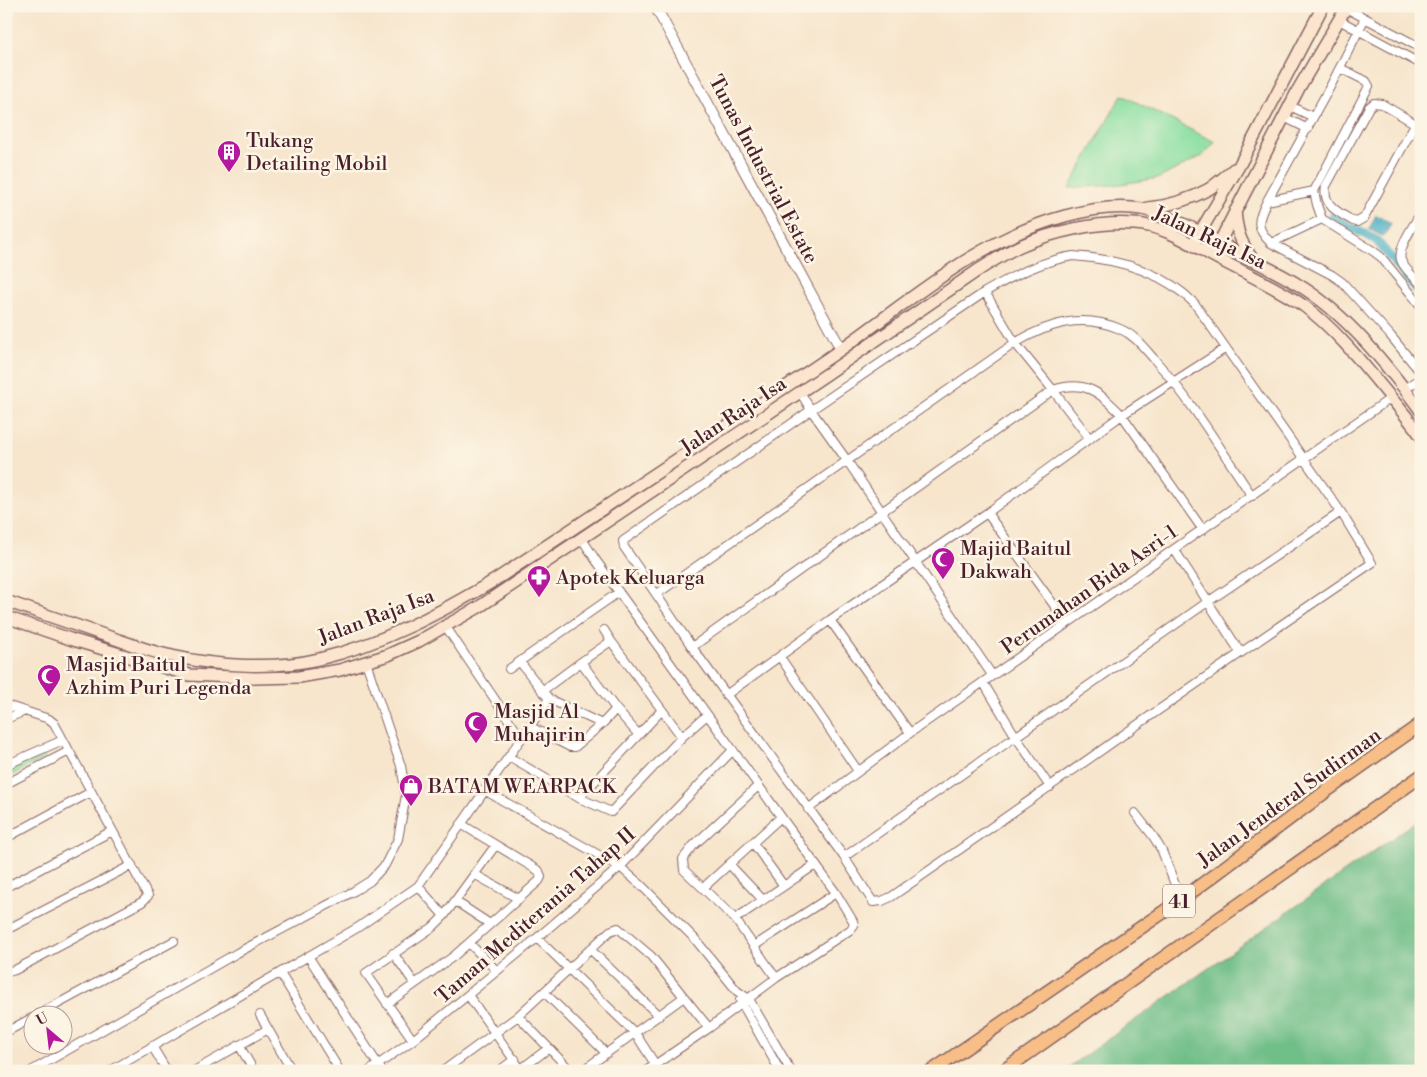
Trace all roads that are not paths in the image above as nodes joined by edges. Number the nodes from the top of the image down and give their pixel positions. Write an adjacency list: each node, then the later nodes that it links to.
1 (655, 6): 35 (street, Tunas Industrial Estate)
2 (1323, 6): 17 (main road)
3 (1346, 7): 4 (street); 5 (main road)
4 (1365, 18): 6 (street); 7 (street)
5 (1339, 20): 6 (street); 12 (main road)
6 (1358, 30): 9 (street); 11 (street)
7 (1402, 38): 8 (street); 9 (street)
8 (1421, 48)
9 (1394, 50): 10 (street)
10 (1421, 64)
11 (1340, 68): 14 (street); 18 (street)
12 (1290, 106): 13 (main road); 14 (street)
13 (1284, 117): 16 (street); 21 (main road)
14 (1313, 117): 16 (street)
15 (1418, 126): 15 (street)
16 (1308, 129): 19 (street)
17 (1239, 166): 20 (main road); 24 (main road)
18 (1314, 191): 19 (street); 23 (street)
19 (1267, 201): 26 (street)
20 (1141, 209): 24 (main road, Jalan Raja Isa); 35 (main road, Jalan Raja Isa)
21 (1236, 210): 25 (main road); 29 (main road)
22 (1421, 213): 30 (street)
23 (1322, 219): 26 (street); 32 (street)
24 (1200, 233): 25 (main road, Jalan Raja Isa); 27 (main road)
25 (1219, 242): 28 (main road); 29 (main road, Jalan Raja Isa)
26 (1271, 243): 37 (street)
27 (1193, 245): 28 (main road, Jalan Raja Isa); 36 (main road, Jalan Raja Isa)
28 (1212, 256): 43 (main road, Jalan Raja Isa)
29 (1254, 261): 40 (main road, Jalan Raja Isa)
30 (1421, 284)
31 (985, 292): 33 (street); 34 (street); 44 (street)
32 (1421, 306)
33 (1015, 343): 39 (street); 41 (street); 50 (street)
34 (1226, 348): 39 (street); 49 (street)
35 (841, 349): 36 (main road); 75 (main road, Jalan Raja Isa)
36 (848, 360): 42 (main road, Jalan Raja Isa)
37 (1421, 373)
38 (1421, 378): 40 (street)
39 (1174, 381): 46 (street); 51 (street)
40 (1405, 389): 45 (main road, Jalan Raja Isa)
41 (1053, 390): 46 (street); 48 (street); 52 (street)
42 (800, 392): 44 (street); 56 (main road, Jalan Raja Isa)
43 (1391, 398): 47 (main road, Jalan Raja Isa); 49 (street, Perumahan Bida Asri-1)
44 (811, 410): 50 (street); 60 (street)
45 (1421, 410)
46 (1122, 415): 48 (street); 55 (street)
47 (1421, 436)
48 (1090, 439): 54 (street)
49 (1304, 460): 51 (street, Perumahan Bida Asri-1); 53 (street)
50 (848, 462): 52 (street); 60 (street)
51 (1252, 496): 55 (street, Perumahan Bida Asri-1)
52 (880, 512): 58 (street); 69 (street)
53 (1341, 512): 62 (street); 70 (street)
54 (987, 513): 58 (street); 65 (street)
55 (1203, 530): 57 (street, Perumahan Bida Asri-1)
56 (582, 538): 59 (street); 66 (main road, Jalan Raja Isa)
57 (1174, 549): 62 (street); 65 (street, Perumahan Bida Asri-1)
58 (915, 561): 64 (street); 77 (street)
59 (619, 592): 73 (street); 87 (street)
60 (657, 594): 69 (street)
61 (6, 601): 75 (main road, Jalan Raja Isa)
62 (1209, 602): 70 (street); 95 (street)
63 (6, 617): 78 (main road, Jalan Raja Isa)
64 (830, 620): 71 (street); 93 (street)
65 (1067, 623): 77 (street, Perumahan Bida Asri-1)
66 (446, 627): 72 (main road, Jalan Raja Isa); 96 (street)
67 (604, 630): 68 (street)
68 (611, 641): 74 (street); 85 (street)
69 (692, 647): 81 (street)
70 (1240, 652): 108 (street)
71 (780, 657): 81 (street); 104 (street)
72 (366, 662): 78 (main road, Jalan Raja Isa); 182 (street)
73 (520, 662): 76 (street); 80 (street)
74 (581, 662): 80 (street); 84 (street)
75 (270, 664): 78 (main road)
76 (509, 669)
77 (992, 675): 79 (street, Perumahan Bida Asri-1)
78 (270, 678)
79 (983, 682): 93 (street, Perumahan Bida Asri-1); 95 (street)
80 (542, 691): 82 (street)
81 (726, 695): 112 (street)
82 (549, 699): 90 (street); 92 (street)
83 (6, 705): 86 (street)
84 (616, 708): 90 (street); 94 (street)
85 (662, 710): 94 (street); 97 (street)
86 (25, 711): 89 (street); 98 (street)
87 (707, 715): 97 (street); 99 (street)
88 (1421, 716): 100 (highway)
89 (6, 719)
90 (602, 724): 92 (street)
91 (1421, 724): 100 (highway, Jalan Jenderal Sudirman / 41)
92 (529, 726): 96 (street)
93 (910, 733): 104 (street, Perumahan Bida Asri-1)
94 (638, 734): 111 (street)
95 (1016, 737): 108 (street); 120 (street)
96 (521, 738): 102 (street)
97 (682, 738): 111 (street)
98 (63, 740): 101 (street); 103 (street)
99 (733, 750): 107 (street); 124 (street, Taman Mediterania Tahap II)
100 (1384, 750): 133 (highway, Jalan Jenderal Sudirman / 41)
101 (69, 751): 106 (street); 110 (street)
102 (509, 757): 109 (street); 111 (street)
103 (6, 764)
104 (858, 771): 112 (street, Perumahan Bida Asri-1)
105 (1421, 776): 198 (highway, 41)
106 (6, 784)
107 (758, 786): 114 (street); 129 (street)
108 (1050, 787): 120 (street)
109 (484, 790): 115 (street); 124 (street)
110 (91, 792): 116 (street); 117 (street)
111 (579, 798)
112 (808, 809): 120 (street)
113 (1135, 813): 133 (street)
114 (781, 817): 118 (street); 123 (street)
115 (461, 824): 119 (street); 126 (street)
116 (112, 831): 122 (street); 128 (street)
117 (6, 838)
118 (752, 843): 121 (street); 127 (street)
119 (495, 846): 125 (street); 131 (street)
120 (844, 857)
121 (729, 864): 129 (street); 132 (street)
122 (132, 865): 138 (street); 148 (street)
123 (815, 865): 127 (street); 130 (street)
124 (620, 867): 139 (street, Taman Mediterania Tahap II); 152 (street)
125 (474, 874): 131 (street); 134 (street)
126 (418, 886): 135 (street); 145 (street)
127 (784, 886): 132 (street)
128 (6, 887)
129 (703, 888): 136 (street)
130 (836, 893): 142 (street); 150 (street)
131 (519, 899): 137 (street)
132 (763, 900): 136 (street)
133 (1181, 900): 197 (highway, Jalan Jenderal Sudirman / 41)
134 (455, 902): 135 (street); 137 (street)
135 (444, 916): 144 (street)
136 (735, 919): 142 (street)
137 (490, 924): 141 (street)
138 (6, 930)
139 (537, 938): 146 (street); 147 (street, Taman Mediterania Tahap II)
140 (174, 941): 157 (street)
141 (469, 943): 147 (street); 151 (street)
142 (754, 946): 150 (street)
143 (590, 949): 146 (street); 155 (street); 162 (street)
144 (393, 953): 151 (street); 158 (street)
145 (308, 956): 149 (street); 180 (street)
146 (569, 970): 153 (street); 168 (street)
147 (497, 971): 154 (street, Taman Mediterania Tahap II)
148 (6, 972)
149 (280, 973): 173 (street); 188 (street)
150 (776, 978): 156 (street)
151 (414, 984): 158 (street)
152 (737, 991): 156 (street); 159 (street)
153 (544, 992): 161 (street); 175 (street)
154 (468, 995): 170 (street); 171 (street, Taman Mediterania Tahap II)
155 (684, 997): 162 (street); 164 (street)
156 (749, 999): 159 (street); 165 (street)
157 (57, 1004)
158 (387, 1004): 171 (street)
159 (741, 1004): 164 (street); 169 (street)
160 (260, 1015): 166 (street)
161 (518, 1016): 170 (street); 174 (street)
162 (659, 1016): 168 (street)
163 (22, 1023): 167 (street)
164 (709, 1028): 177 (street)
165 (766, 1028): 169 (street); 196 (street)
166 (268, 1029): 172 (street); 187 (street)
167 (6, 1032)
168 (635, 1033): 175 (street); 177 (street)
169 (758, 1033): 195 (street)
170 (495, 1034): 176 (street); 190 (street)
171 (413, 1040): 180 (street, Taman Mediterania Tahap II)
172 (239, 1045): 178 (street); 186 (street)
173 (152, 1046): 179 (street); 184 (street)
174 (549, 1048): 181 (street); 192 (street)
175 (606, 1053): 193 (street)
176 (515, 1059): 181 (street); 191 (street)
177 (655, 1064): 194 (street)
178 (208, 1067): 185 (street)
179 (120, 1068): 183 (street)
180 (380, 1068): 189 (street, Taman Mediterania Tahap II)
181 (522, 1070)
182 (31, 1071)
183 (110, 1071)
184 (168, 1071)
185 (194, 1071)
186 (254, 1071)
187 (292, 1071)
188 (340, 1071)
189 (369, 1071)
190 (443, 1071)
191 (499, 1071)
192 (572, 1071)
193 (582, 1071)
194 (646, 1071)
195 (780, 1071)
196 (791, 1071)
197 (932, 1071)
198 (1002, 1071)

